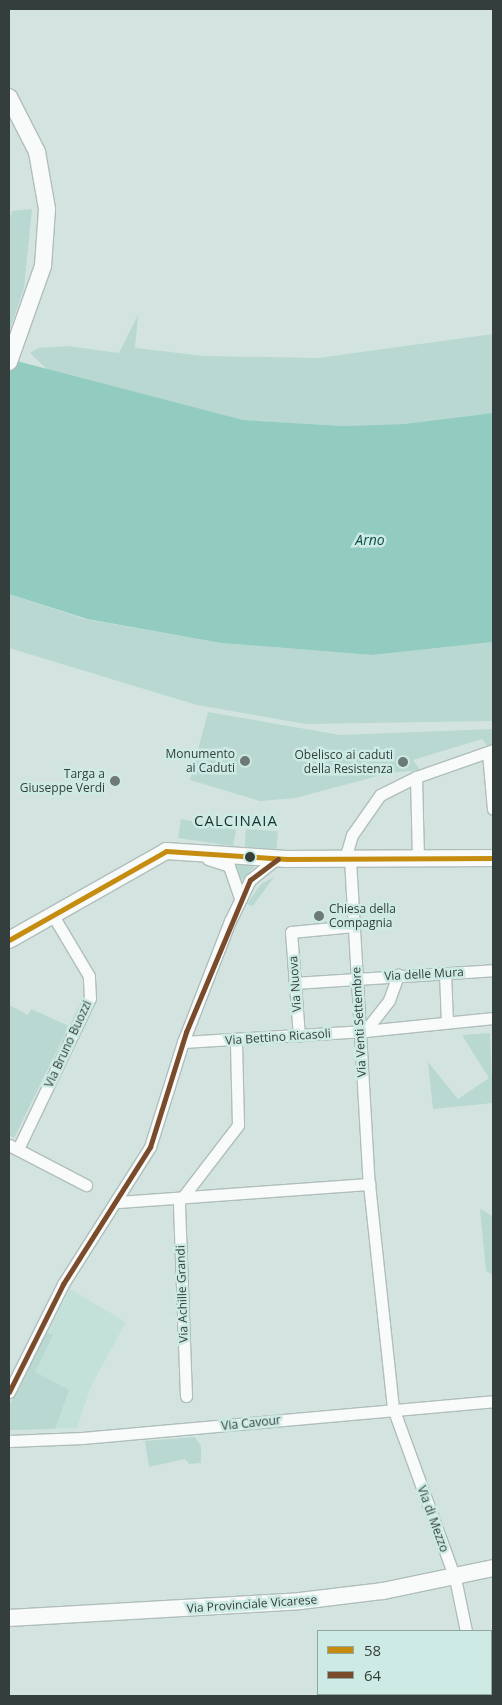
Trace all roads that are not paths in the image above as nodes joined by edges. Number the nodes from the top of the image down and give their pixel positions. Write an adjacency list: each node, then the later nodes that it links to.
1 (9, 97): 2 (main road)
2 (9, 362)
3 (490, 752): 4 (street); 5 (street)
4 (416, 777): 9 (street); 10 (street)
5 (493, 809)
6 (185, 852): 8 (main road); 11 (street); 12 (main road)
7 (493, 858): 10 (main road)
8 (278, 859): 9 (main road); 11 (street)
9 (347, 859): 10 (main road); 13 (street, Via Venti Settembre)
10 (418, 859)
11 (240, 902): 25 (street)
12 (52, 914): 14 (main road); 26 (street, Via Bruno Buozzi)
13 (354, 926): 18 (street, Via Venti Settembre); 19 (street, Via Nuova)
14 (9, 940)
15 (493, 970): 16 (street, Via delle Mura)
16 (445, 973): 17 (street, Via delle Mura); 21 (street)
17 (398, 975): 18 (street, Via delle Mura); 22 (street)
18 (356, 978): 19 (street, Via delle Mura); 22 (street, Via Venti Settembre)
19 (294, 983): 23 (street, Via Nuova)
20 (493, 1018): 21 (street, Via Bettino Ricasoli)
21 (447, 1022): 22 (street, Via Bettino Ricasoli)
22 (362, 1032): 23 (street, Via Bettino Ricasoli); 27 (street, Via Venti Settembre)
23 (299, 1036): 24 (street, Via Bettino Ricasoli)
24 (236, 1041): 25 (street, Via Bettino Ricasoli); 29 (street, Via Achille Grandi)
25 (183, 1042): 30 (street)
26 (13, 1147): 28 (street)
27 (369, 1184): 29 (street); 34 (street, Via Venti Settembre)
28 (86, 1185)
29 (185, 1194): 30 (street); 32 (street, Via Achille Grandi)
30 (117, 1202): 31 (street)
31 (9, 1392)
32 (186, 1396)
33 (493, 1400): 34 (street, Via Cavour)
34 (393, 1408): 35 (street, Via Cavour); 37 (street, Via di Mezzo)
35 (9, 1440)
36 (493, 1568): 37 (main road, Via Provinciale Vicarese)
37 (455, 1578): 38 (main road, Via Provinciale Vicarese); 39 (street, Via di Mezzo)
38 (9, 1618)
39 (466, 1630)

